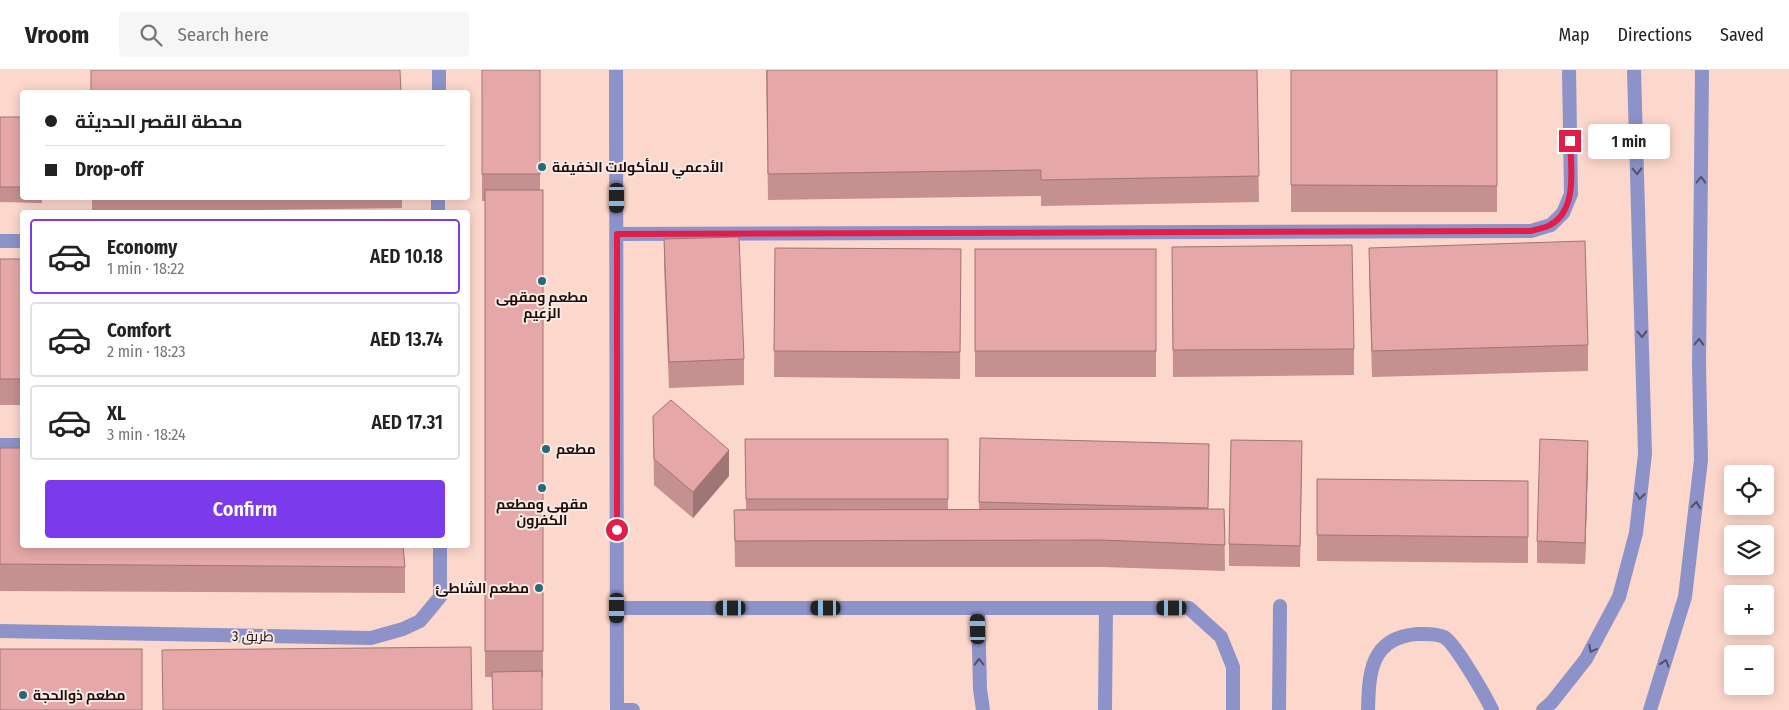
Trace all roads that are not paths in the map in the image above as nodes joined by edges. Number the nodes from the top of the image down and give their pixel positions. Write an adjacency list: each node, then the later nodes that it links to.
1 (439, 70): 6 (street)
2 (616, 70): 7 (street)
3 (1569, 70): 7 (street)
4 (1634, 70): 26 (street, one-way to 26)
5 (1702, 70): 27 (street, one-way to 5)
6 (439, 90)
7 (617, 234): 14 (street)
8 (0, 241): 9 (street)
9 (20, 241)
10 (0, 445): 11 (street)
11 (20, 445)
12 (440, 548): 17 (street, طريق 3)
13 (1280, 606): 23 (street)
14 (617, 608): 16 (street); 18 (street)
15 (1106, 608): 16 (street); 21 (street); 22 (street)
16 (978, 609): 20 (street, one-way to 16)
17 (0, 631)
18 (617, 710): 19 (street)
19 (633, 710)
20 (984, 710)
21 (1105, 710)
22 (1233, 710)
23 (1279, 710)
24 (1368, 710): 25 (street)
25 (1492, 710)
26 (1543, 710)
27 (1650, 710)

